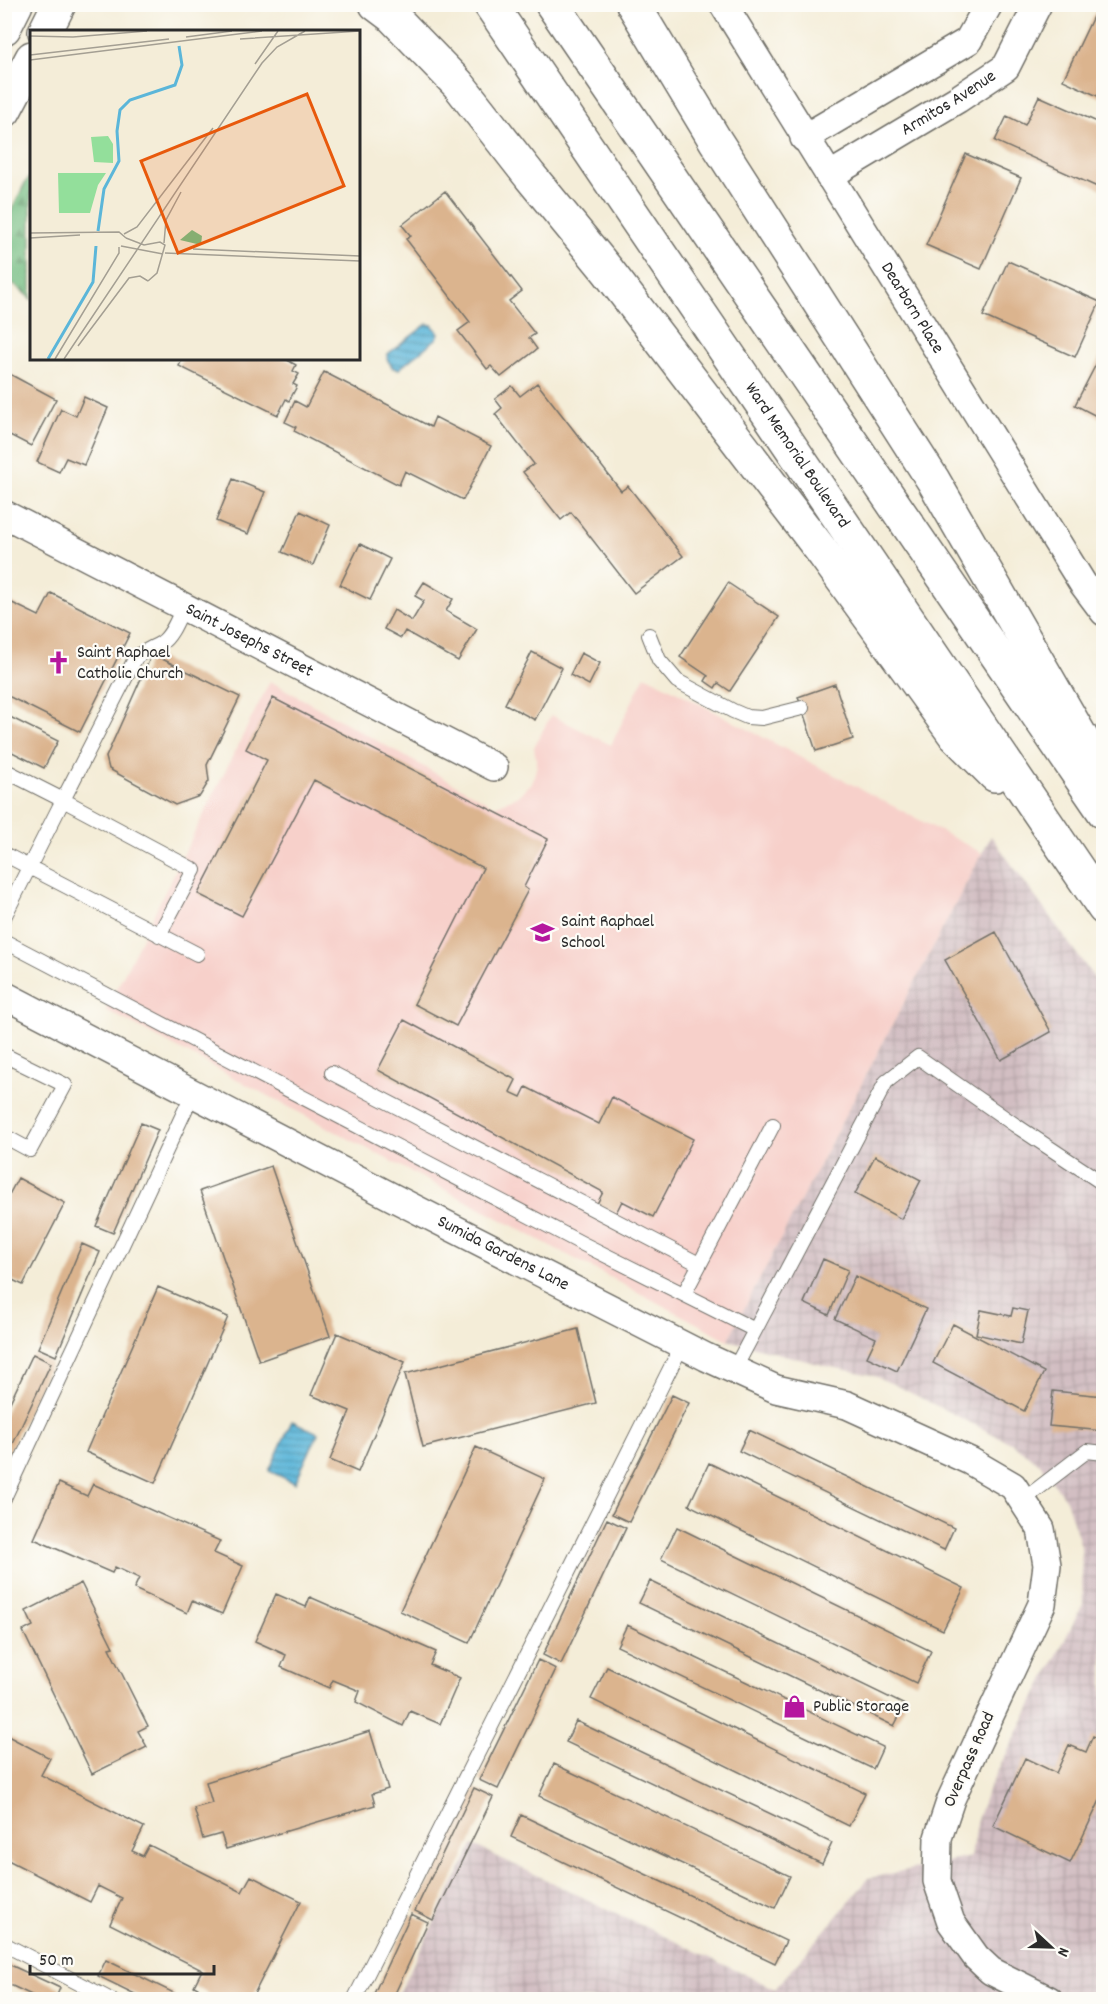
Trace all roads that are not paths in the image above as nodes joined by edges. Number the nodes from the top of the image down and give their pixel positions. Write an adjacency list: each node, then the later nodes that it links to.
1 (16, 4): 10 (main road)
2 (59, 4): 11 (main road)
3 (376, 4): 27 (main road)
4 (490, 4): 27 (main road, Ward Memorial Boulevard)
5 (552, 4): 26 (main road)
6 (633, 4): 24 (main road)
7 (723, 4): 14 (street, Dearborn Place)
8 (989, 4): 14 (street)
9 (1038, 4): 15 (street, Armitos Avenue)
10 (4, 28)
11 (46, 30)
12 (30, 62): 13 (main road)
13 (4, 111)
14 (804, 138): 15 (street, Dearborn Place)
15 (829, 176): 17 (street, Dearborn Place)
16 (4, 514): 18 (street, Saint Josephs Street)
17 (1093, 577): 19 (street, Dearborn Place)
18 (184, 606): 22 (street, Saint Josephs Street); 25 (lane)
19 (1104, 612)
20 (648, 635): 21 (lane)
21 (802, 708)
22 (494, 767)
23 (4, 770): 25 (lane)
24 (1104, 779)
25 (63, 800): 29 (lane); 32 (lane)
26 (1104, 812)
27 (1049, 829): 30 (main road, Ward Memorial Boulevard)
28 (4, 854): 29 (lane)
29 (29, 867): 31 (lane); 32 (lane)
30 (1104, 908)
31 (4, 917)
32 (159, 935): 34 (lane)
33 (4, 941): 43 (lane)
34 (197, 954)
35 (4, 994): 38 (street, Sumida Gardens Lane)
36 (4, 1055): 40 (lane)
37 (332, 1073): 42 (lane)
38 (193, 1093): 45 (street, Sumida Gardens Lane); 49 (lane)
39 (773, 1125): 42 (lane)
40 (4, 1136)
41 (1104, 1184): 44 (lane)
42 (699, 1264): 43 (lane)
43 (684, 1294): 44 (lane)
44 (755, 1330): 46 (lane)
45 (682, 1345): 46 (street, Sumida Gardens Lane); 52 (lane)
46 (734, 1370): 48 (street, Sumida Gardens Lane)
47 (1104, 1453): 48 (lane)
48 (1018, 1493): 53 (street, Overpass Road)
49 (5, 1498)
50 (4, 1944): 51 (lane)
51 (111, 2000)
52 (354, 2000)
53 (1049, 2000)

